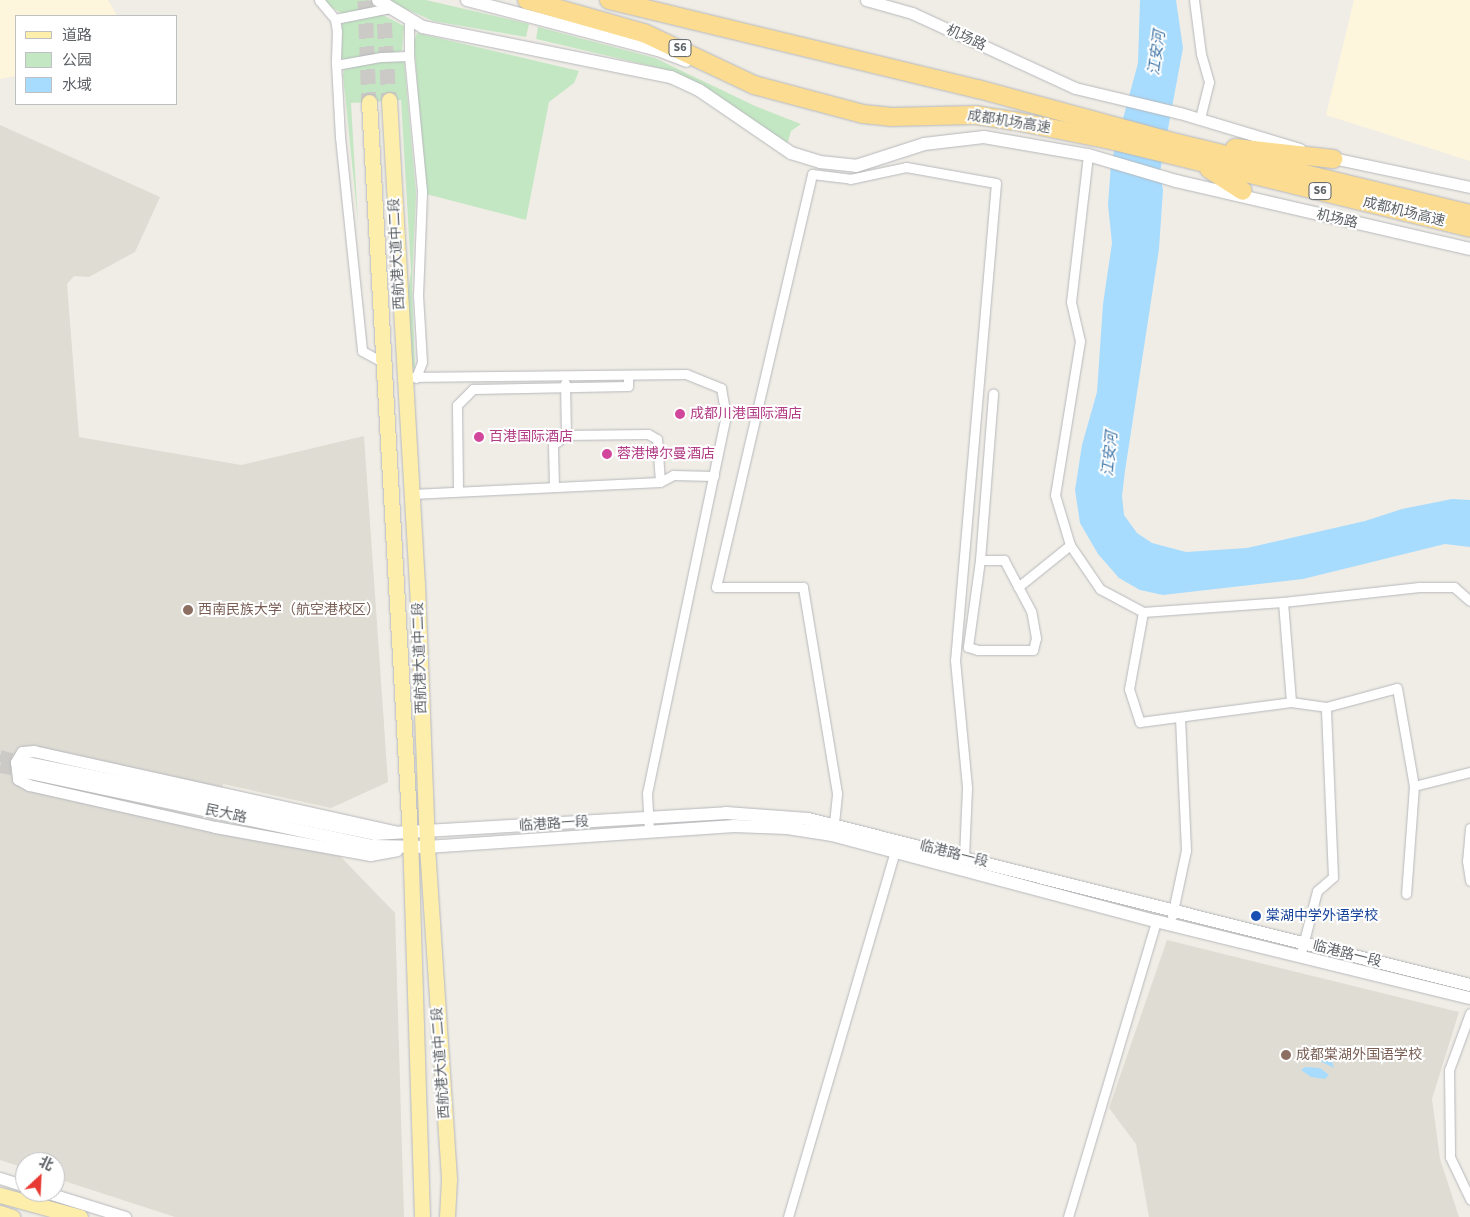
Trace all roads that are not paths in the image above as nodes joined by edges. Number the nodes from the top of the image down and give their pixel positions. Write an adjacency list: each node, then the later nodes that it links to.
1 (319, 0): 9 (street)
2 (378, 0): 8 (main road, 机场路)
3 (467, 0): 13 (main road)
4 (527, 0): 13 (highway, 成都机场高速 / S6)
5 (609, 0): 17 (highway, 成都机场高速 / S6)
6 (866, 0): 16 (street, 机场路)
7 (1194, 0): 16 (street)
8 (390, 8): 9 (street); 10 (main road, 机场路)
9 (335, 19): 12 (street)
10 (409, 19): 11 (street); 19 (main road, 机场路)
11 (409, 56): 12 (street); 31 (street)
12 (336, 65): 28 (street)
13 (754, 85): 17 (highway, 成都机场高速 / S6)
14 (389, 100): 31 (main road, 西航港大道中二段)
15 (369, 102): 28 (main road)
16 (1200, 119): 20 (street)
17 (1113, 133): 18 (highway, 成都机场高速 / S6)
18 (1192, 153): 20 (highway); 23 (highway); 24 (highway, 成都机场高速 / S6); 26 (highway, 成都机场高速 / S6)
19 (1088, 155): 21 (main road, 机场路); 40 (street)
20 (1333, 159): 22 (street)
21 (1205, 188): 23 (main road); 25 (main road, 机场路)
22 (1470, 188)
23 (1243, 191): 25 (main road)
24 (1470, 214)
25 (1332, 218): 27 (main road, 机场路)
26 (1470, 228)
27 (1470, 249)
28 (385, 363): 57 (main road)
29 (565, 375): 30 (street); 31 (street); 32 (street)
30 (628, 375): 32 (street); 35 (street)
31 (410, 377): 39 (main road, 西航港大道中二段)
32 (565, 387): 34 (street); 38 (street)
33 (993, 394): 41 (street)
34 (566, 435): 36 (street); 37 (street)
35 (714, 476): 36 (street); 53 (street)
36 (660, 482): 37 (street)
37 (554, 487): 38 (street)
38 (458, 490): 39 (street)
39 (412, 494): 55 (main road, 西航港大道中二段)
40 (1070, 545): 42 (street); 45 (street)
41 (980, 560): 42 (street); 42 (street)
42 (1018, 587)
43 (1283, 602): 44 (street); 45 (street); 46 (street)
44 (1470, 602)
45 (1143, 612): 48 (street)
46 (1291, 702): 47 (street); 48 (street)
47 (1326, 707): 51 (street); 65 (street)
48 (1180, 718): 62 (street)
49 (26, 767): 57 (main road, 民大路)
50 (1470, 772): 51 (street)
51 (1414, 786): 61 (street)
52 (834, 823): 53 (main road, 临港路一段); 56 (main road, 临港路一段); 59 (street)
53 (648, 824): 55 (main road, 临港路一段); 58 (main road, 临港路一段)
54 (1470, 828): 60 (street)
55 (427, 840): 57 (main road, 民大路); 80 (main road, 西航港大道中二段)
56 (898, 840): 58 (street); 59 (main road, 临港路一段)
57 (411, 841): 57 (street); 79 (main road)
58 (895, 853): 63 (main road, 临港路一段); 81 (street)
59 (964, 856): 62 (main road, 临港路一段)
60 (1469, 875)
61 (1406, 894)
62 (1174, 911): 64 (street); 65 (main road, 临港路一段)
63 (1156, 921): 64 (main road, 临港路一段); 82 (street)
64 (1170, 924): 66 (main road, 临港路一段)
65 (1303, 943): 66 (street); 67 (main road, 临港路一段)
66 (1300, 956): 68 (main road, 临港路一段)
67 (1470, 985)
68 (1470, 998)
69 (1470, 1013): 74 (street)
70 (0, 1178): 71 (street)
71 (15, 1183)
72 (0, 1194): 77 (main road)
73 (65, 1198): 78 (street)
74 (1470, 1199)
75 (0, 1214): 76 (main road)
76 (12, 1217)
77 (80, 1217)
78 (125, 1217)
79 (422, 1217)
80 (447, 1217)
81 (788, 1217)
82 (1068, 1217)

